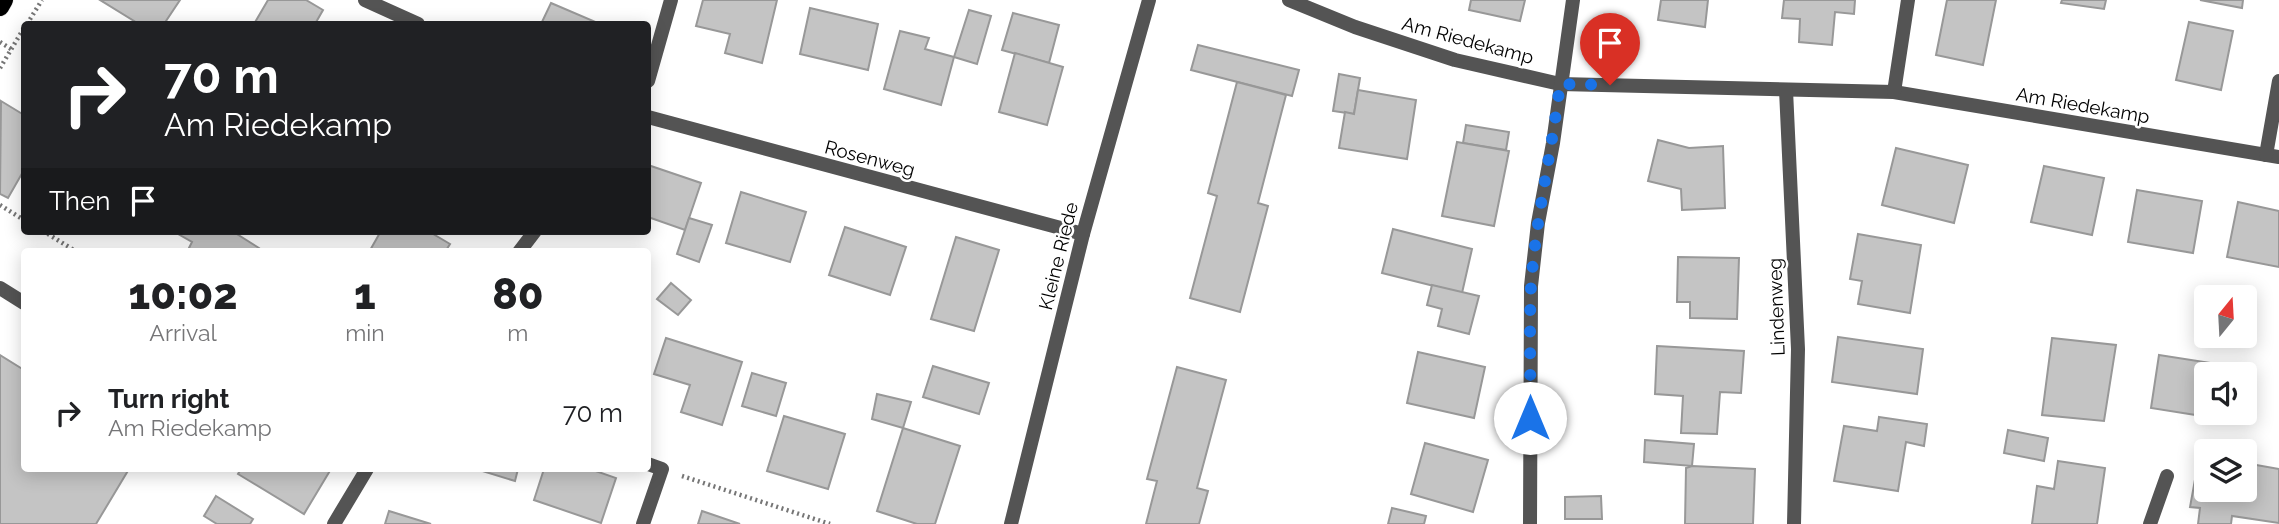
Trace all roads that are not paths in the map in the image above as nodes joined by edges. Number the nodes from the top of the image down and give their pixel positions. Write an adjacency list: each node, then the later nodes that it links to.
1 (4, 0): 8 (main road)
2 (365, 0): 9 (street)
3 (671, 0): 10 (street)
4 (1149, 0): 17 (street, Kleine Riede)
5 (1289, 0): 12 (street, Am Riedekamp)
6 (1573, 0): 12 (street)
7 (1908, 0): 14 (street)
8 (0, 7)
9 (411, 21)
10 (651, 70)
11 (2279, 81): 16 (street, Am Riedekamp)
12 (1560, 84): 13 (street, Am Riedekamp); 26 (street)
13 (1786, 90): 14 (street, Am Riedekamp); 27 (street, Lindenweg)
14 (1894, 92): 16 (street, Am Riedekamp)
15 (651, 118): 17 (street, Rosenweg)
16 (2273, 156)
17 (1083, 234): 25 (street, Kleine Riede)
18 (0, 288): 19 (street)
19 (21, 301)
20 (654, 467): 24 (street)
21 (365, 472): 23 (street)
22 (2167, 476): 28 (street)
23 (334, 524)
24 (643, 524)
25 (1011, 524)
26 (1530, 524)
27 (1794, 524)
28 (2150, 524)

